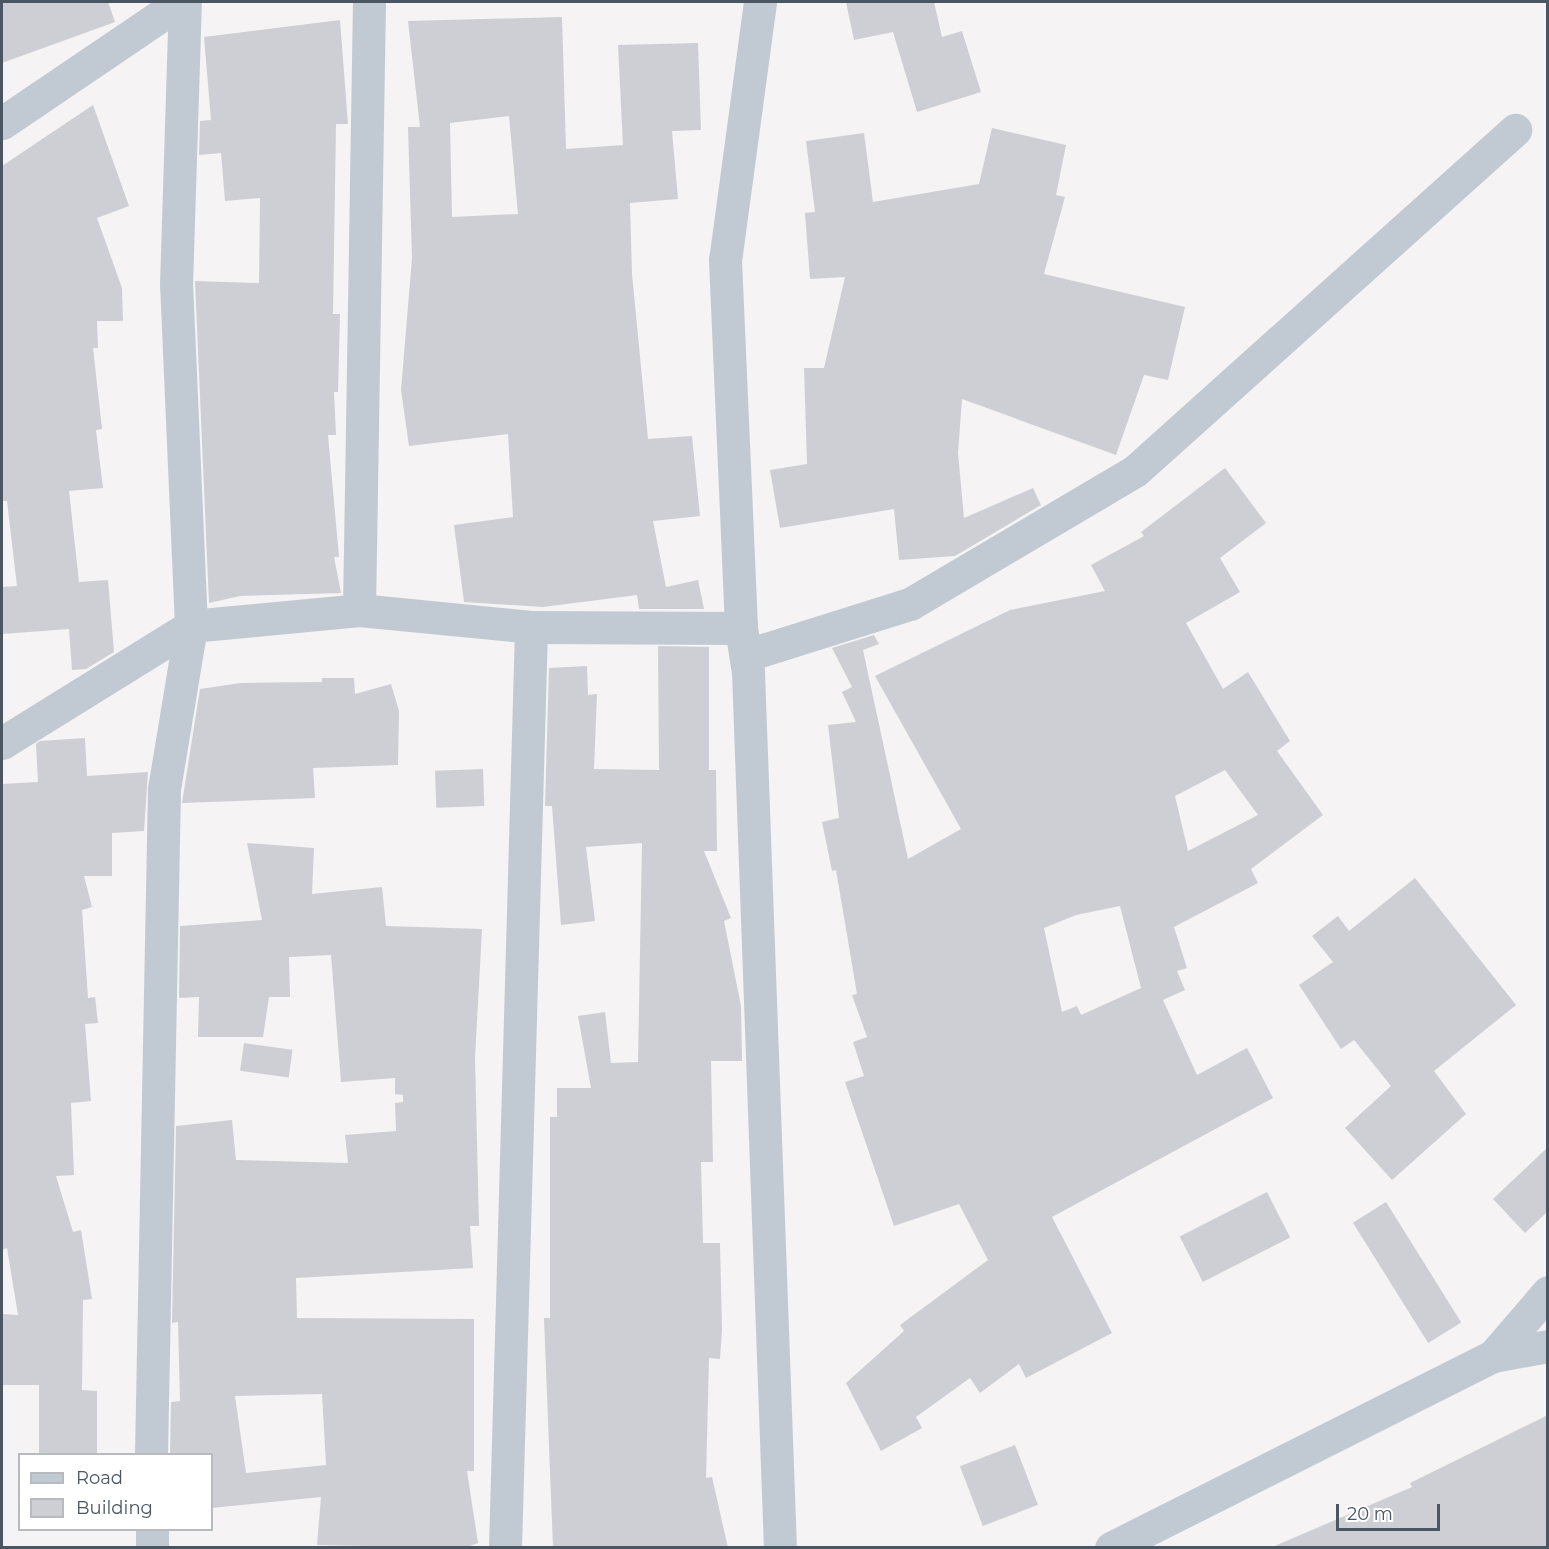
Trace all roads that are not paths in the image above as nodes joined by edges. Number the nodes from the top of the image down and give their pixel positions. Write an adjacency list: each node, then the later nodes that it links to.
1 (183, 2): 4 (street); 7 (street)
2 (369, 2): 6 (street)
3 (760, 2): 9 (street)
4 (2, 123)
5 (1515, 130): 9 (street)
6 (359, 610): 7 (street); 8 (street)
7 (191, 626): 10 (street); 14 (street)
8 (531, 627): 9 (street); 17 (street)
9 (744, 641): 18 (street)
10 (2, 743)
11 (1548, 1292): 13 (street)
12 (1548, 1346): 13 (street)
13 (1493, 1356): 19 (street)
14 (151, 1453)
15 (152, 1531): 16 (street)
16 (152, 1548)
17 (505, 1548)
18 (780, 1548)
19 (1111, 1548)

